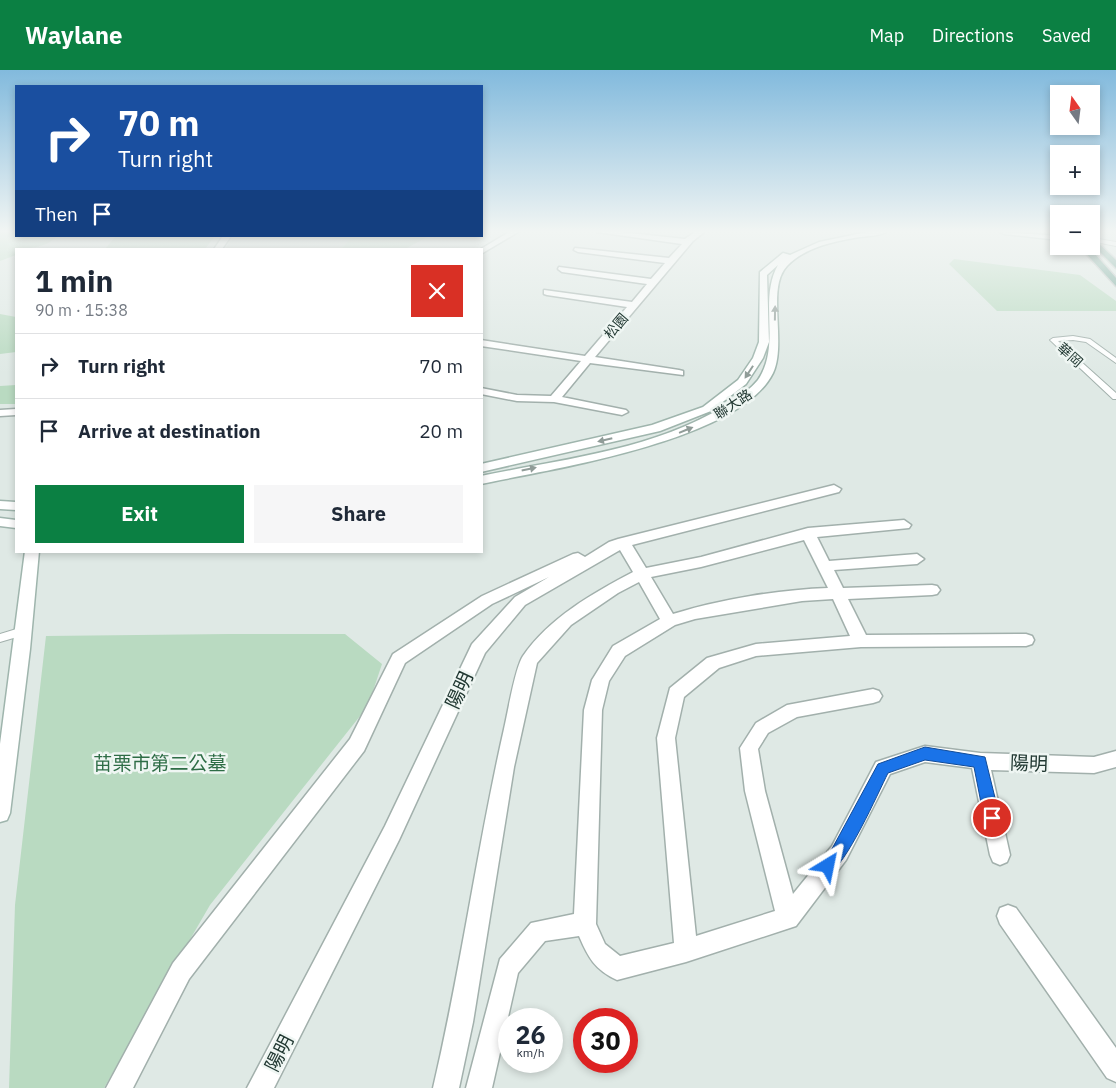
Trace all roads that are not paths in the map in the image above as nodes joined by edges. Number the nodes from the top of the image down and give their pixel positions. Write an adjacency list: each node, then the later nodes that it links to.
1 (636, 280): 5 (street)
2 (655, 280): 5 (street, 松園)
3 (763, 280): 18 (street, 聯大路, one-way to 18)
4 (776, 280): 18 (street, 聯大路, one-way to 4)
5 (653, 282): 7 (street, 松園)
6 (547, 292): 7 (street)
7 (634, 304): 9 (street, 松園)
8 (483, 343): 9 (street)
9 (588, 359): 11 (street); 14 (street, 松園)
10 (1116, 361): 13 (lane, 華岡)
11 (679, 373)
12 (483, 391): 14 (street)
13 (1116, 397)
14 (554, 399): 16 (street)
15 (15, 412): 17 (street)
16 (622, 412)
17 (0, 413)
18 (483, 474)
19 (834, 489): 26 (street, 陽明)
20 (0, 505): 21 (street)
21 (15, 506)
22 (0, 522): 23 (street)
23 (15, 524)
24 (904, 525): 25 (street)
25 (808, 533): 29 (street); 30 (street)
26 (622, 542): 30 (street); 48 (street); 49 (street, 陽明)
27 (32, 553): 35 (street)
28 (917, 559): 29 (street)
29 (825, 566): 32 (street)
30 (642, 574): 33 (street); 50 (street)
31 (932, 590): 32 (street)
32 (838, 594): 33 (street); 37 (street)
33 (668, 621): 45 (street)
34 (0, 638): 35 (lane)
35 (23, 640): 41 (street)
36 (1026, 640): 37 (street)
37 (861, 641): 46 (street)
38 (874, 696): 44 (street)
39 (1116, 759): 40 (street, 陽明)
40 (980, 761): 42 (street); 44 (street, 陽明)
41 (0, 812)
42 (1000, 855)
43 (1008, 916): 47 (street)
44 (788, 918): 46 (street)
45 (584, 924): 46 (street); 51 (street)
46 (686, 951)
47 (1116, 1069)
48 (119, 1088)
49 (260, 1088)
50 (446, 1088)
51 (479, 1088)

